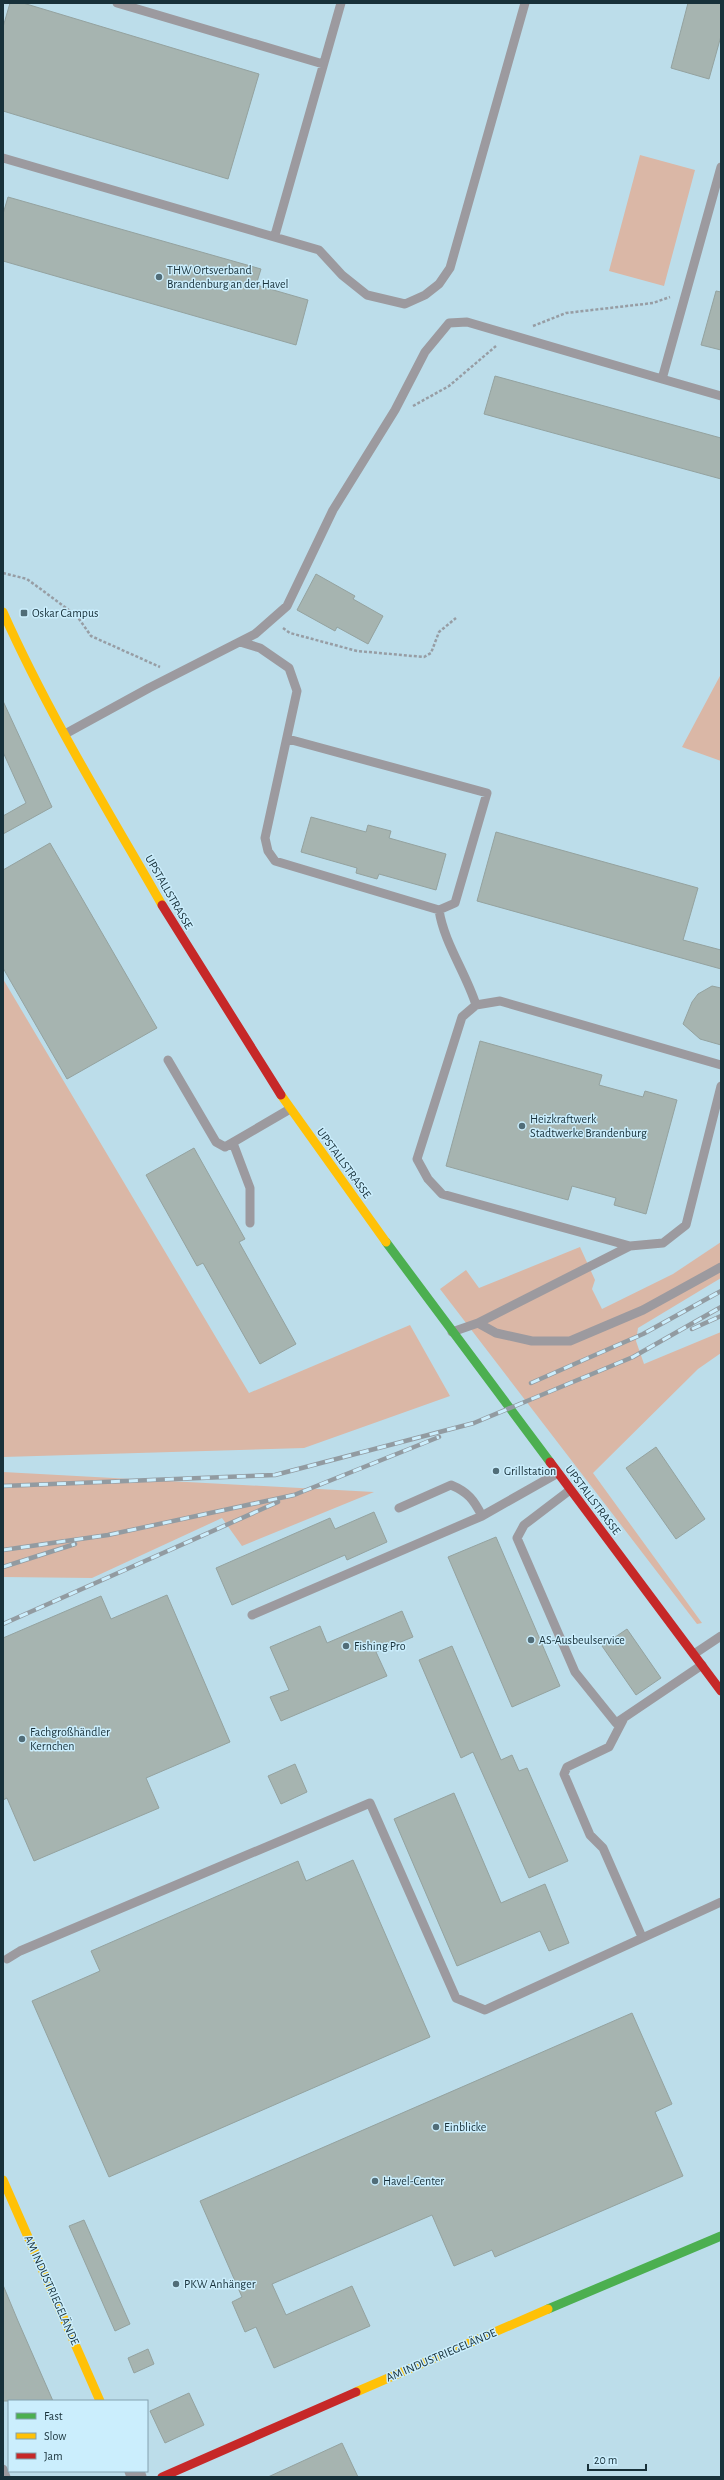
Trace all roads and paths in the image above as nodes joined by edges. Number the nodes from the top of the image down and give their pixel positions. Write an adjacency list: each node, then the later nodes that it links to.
1 (117, 3): 4 (lane)
2 (341, 3): 4 (lane)
3 (524, 3): 7 (lane)
4 (323, 64): 7 (lane)
5 (3, 158): 7 (lane)
6 (721, 167): 8 (lane)
7 (275, 236)
8 (662, 379): 9 (lane); 13 (lane)
9 (721, 396)
10 (3, 573): 15 (path)
11 (3, 612): 16 (street, UPSTALLSTRASSE)
12 (456, 618): 13 (path)
13 (271, 621): 14 (lane)
14 (240, 642): 15 (lane); 17 (lane)
15 (175, 674): 16 (lane)
16 (66, 734): 23 (street, UPSTALLSTRASSE)
17 (288, 739): 18 (lane); 18 (lane)
18 (439, 910): 19 (lane)
19 (476, 1005): 21 (lane); 26 (lane)
20 (168, 1060): 24 (lane)
21 (721, 1065)
22 (721, 1086): 26 (lane)
23 (290, 1109): 24 (lane); 29 (street, UPSTALLSTRASSE)
24 (233, 1143): 25 (lane)
25 (250, 1223)
26 (630, 1246): 28 (lane)
27 (721, 1267): 28 (lane)
28 (478, 1323): 29 (lane)
29 (452, 1332): 30 (street, UPSTALLSTRASSE)
30 (558, 1473): 31 (street, UPSTALLSTRASSE); 33 (lane)
31 (570, 1490): 36 (street, UPSTALLSTRASSE); 39 (lane)
32 (399, 1508): 33 (lane)
33 (482, 1516): 34 (lane)
34 (252, 1615)
35 (721, 1636): 36 (lane)
36 (694, 1654): 37 (street, UPSTALLSTRASSE)
37 (702, 1665): 38 (street, UPSTALLSTRASSE); 39 (lane)
38 (721, 1691)
39 (623, 1720): 41 (lane)
40 (721, 1902): 41 (lane)
41 (642, 1937): 42 (lane)
42 (7, 1959)
43 (3, 2180): 45 (street, AM INDUSTRIEGELÄNDE)
44 (721, 2236): 48 (street, AM INDUSTRIEGELÄNDE)
45 (100, 2400)
46 (3, 2469): 47 (lane)
47 (6, 2477)
48 (162, 2477)

